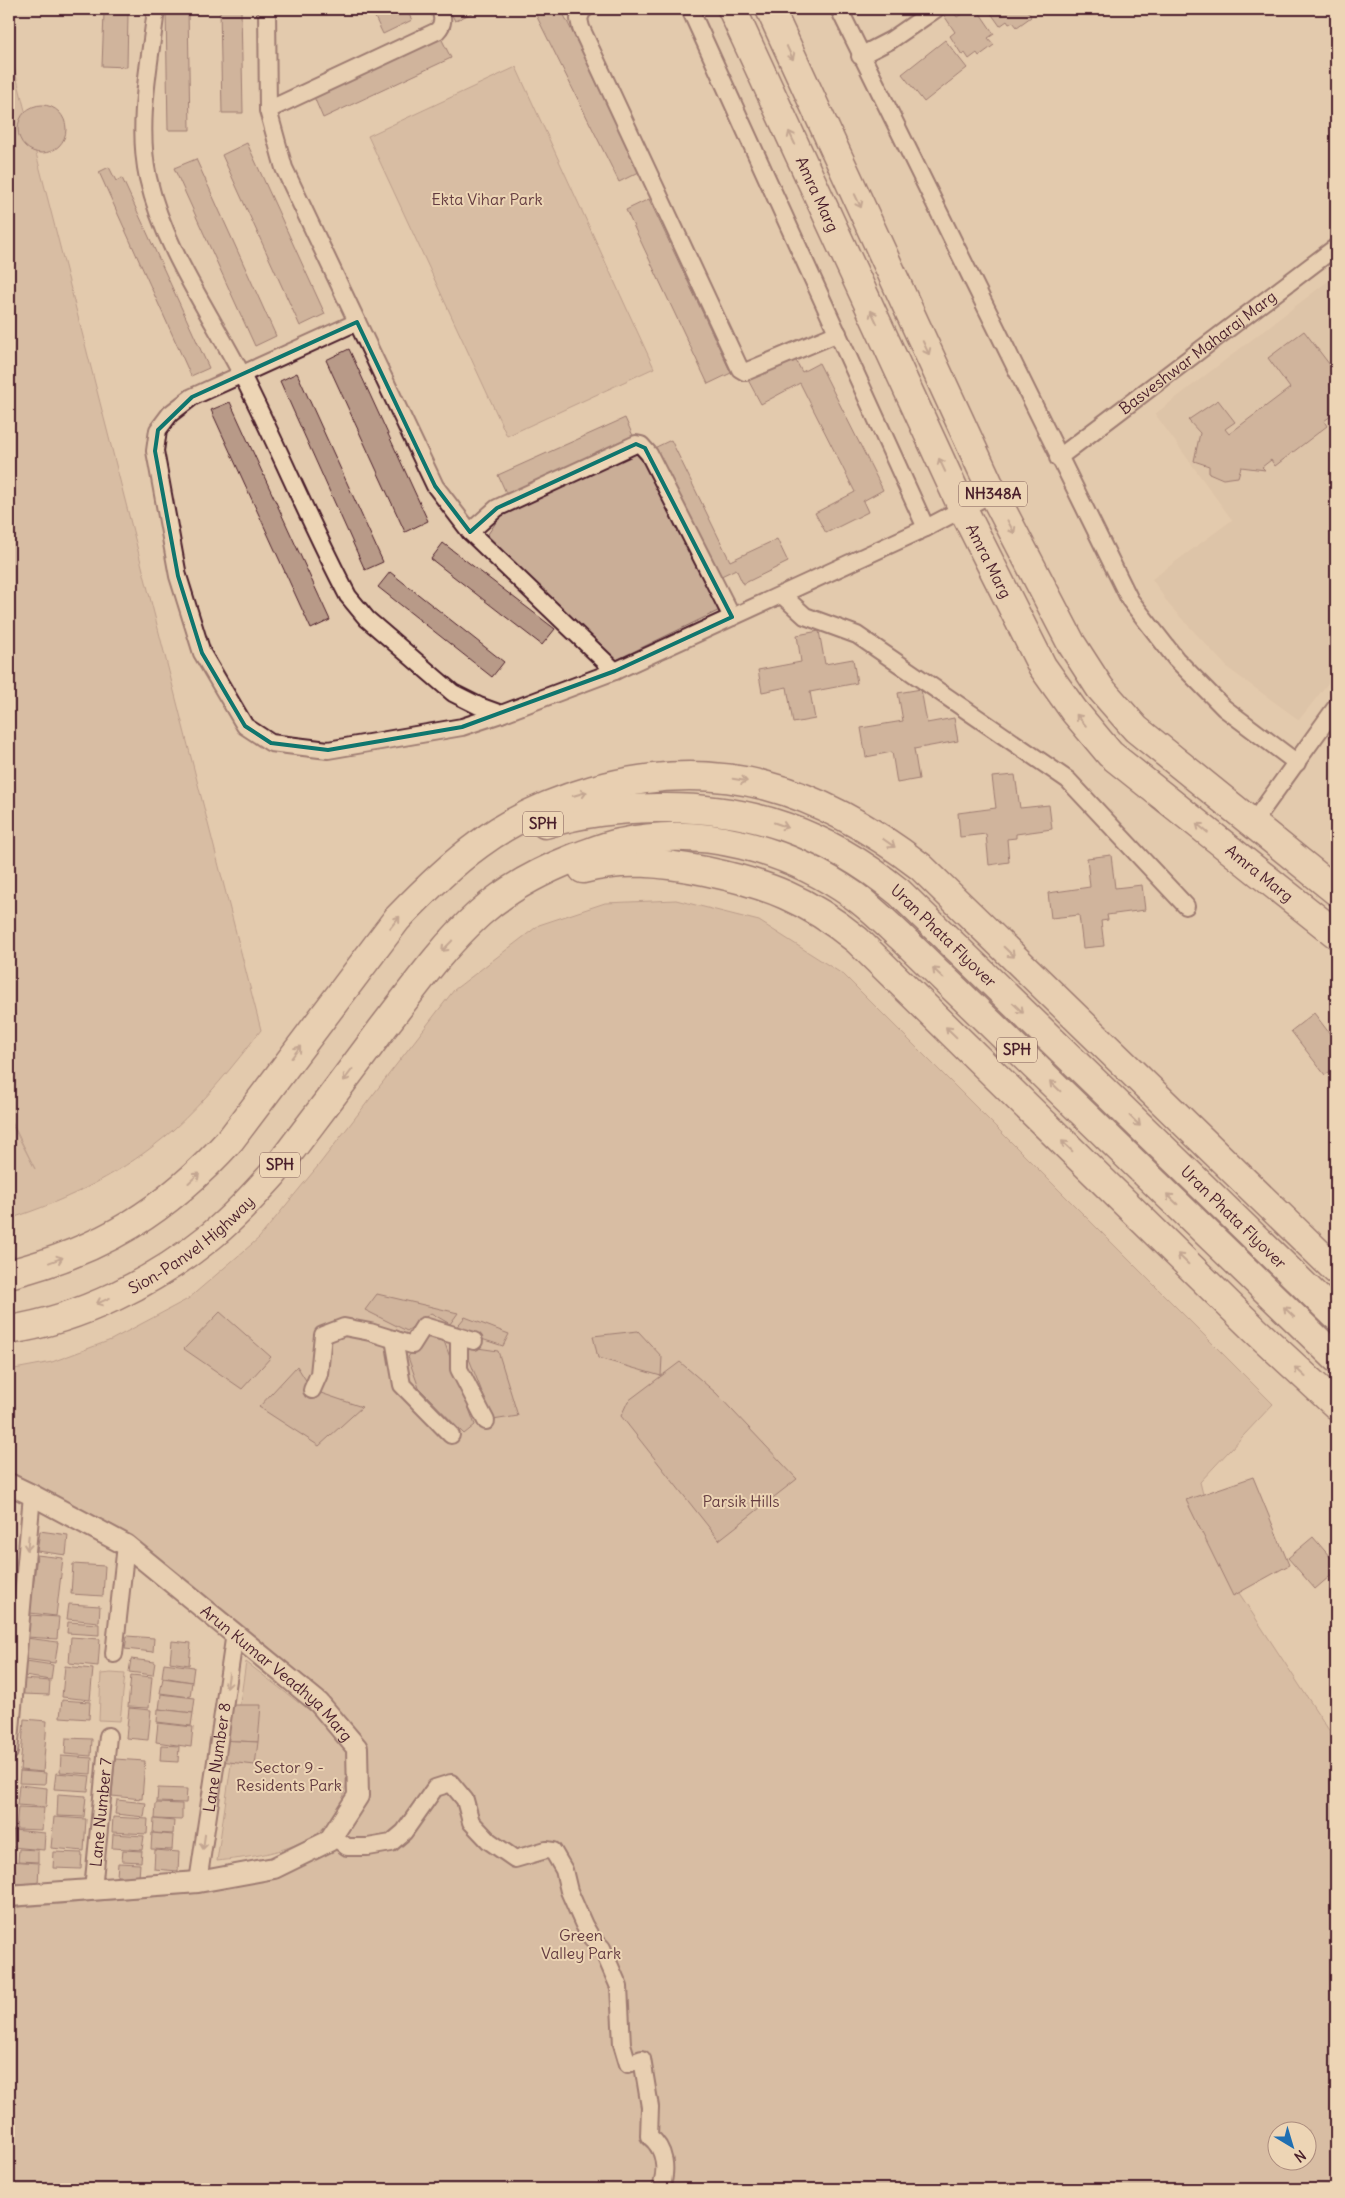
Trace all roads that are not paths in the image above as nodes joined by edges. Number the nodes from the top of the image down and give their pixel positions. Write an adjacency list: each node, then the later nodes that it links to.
1 (156, 9): 15 (street)
2 (267, 9): 11 (street)
3 (440, 9): 11 (street)
4 (585, 9): 14 (street)
5 (690, 9): 14 (street)
6 (732, 9): 18 (highway, Amra Marg / NH348A, one-way to 6)
7 (770, 9): 17 (highway, NH348A, one-way to 17)
8 (839, 9): 10 (street)
9 (936, 9): 10 (street)
10 (860, 56): 16 (street)
11 (268, 110): 13 (street)
12 (1336, 247): 16 (street, Basveshwar Maharaj Marg)
13 (356, 322): 15 (street); 20 (street)
14 (838, 333): 19 (street)
15 (242, 375): 25 (street); 25 (street)
16 (1058, 458): 26 (street)
17 (993, 493): 18 (street); 27 (highway, NH348A, one-way to 27)
18 (963, 509): 19 (street); 32 (highway, Amra Marg / NH348A, one-way to 18)
19 (926, 528): 21 (street)
20 (470, 532): 22 (street); 23 (street)
21 (782, 595): 22 (street); 30 (street)
22 (732, 617): 23 (street)
23 (615, 671): 25 (street)
24 (1336, 707): 26 (street)
25 (501, 714)
26 (1298, 763): 27 (street)
27 (1252, 824): 29 (highway, NH348A)
28 (449, 870): 33 (highway, one-way to 33); 36 (highway, SPH, one-way to 28); 37 (highway, Uran Phata Flyover / SPH, one-way to 37)
29 (1336, 891)
30 (1186, 906)
31 (481, 912): 38 (highway, Sion-Panvel Highway / SPH, one-way to 38); 40 (highway, Uran Phata Flyover / SPH, one-way to 31); 42 (highway, one-way to 31)
32 (1336, 934)
33 (1293, 1228): 34 (highway); 35 (highway)
34 (1336, 1249)
35 (1336, 1270)
36 (9, 1274)
37 (1336, 1316)
38 (9, 1330)
39 (394, 1339): 41 (street); 43 (street); 44 (street)
40 (1336, 1358)
41 (312, 1390)
42 (1336, 1405)
43 (486, 1421)
44 (451, 1435)
45 (9, 1484): 46 (street, Arun Kumar Veadhya Marg)
46 (32, 1495): 47 (street, Arun Kumar Veadhya Marg); 51 (street, one-way to 51)
47 (126, 1545): 48 (street, Arun Kumar Veadhya Marg); 49 (street)
48 (235, 1633): 52 (street, Arun Kumar Veadhya Marg); 53 (street, Lane Number 8, one-way to 53)
49 (114, 1654)
50 (108, 1736): 54 (street, Lane Number 7)
51 (9, 1752)
52 (332, 1835): 53 (street, Arun Kumar Veadhya Marg); 56 (street)
53 (198, 1882): 54 (street, Arun Kumar Veadhya Marg)
54 (93, 1890): 55 (street, Arun Kumar Veadhya Marg)
55 (9, 1896)
56 (661, 2189)

